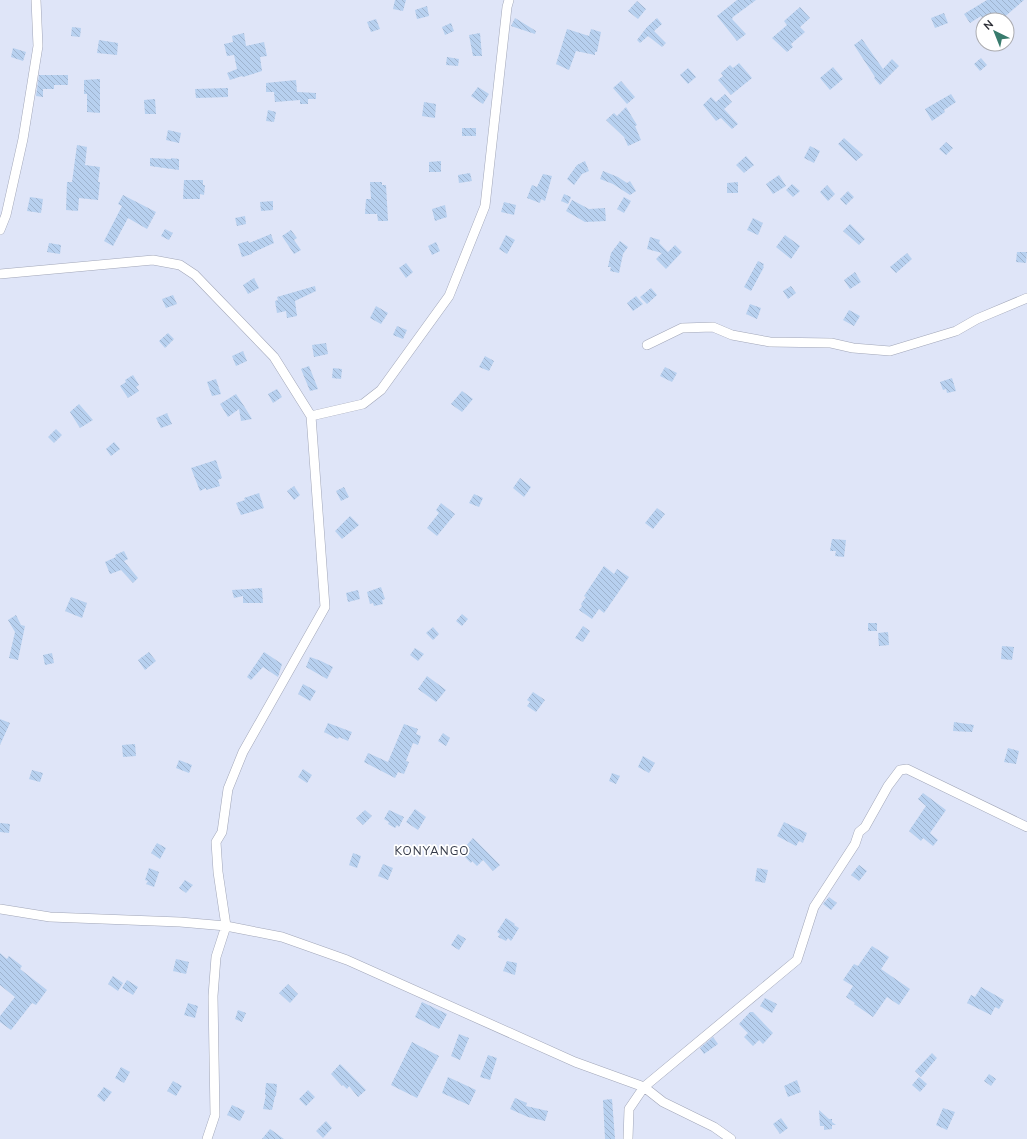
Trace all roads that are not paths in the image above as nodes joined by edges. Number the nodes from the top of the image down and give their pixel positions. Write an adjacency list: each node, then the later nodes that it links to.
1 (36, 0): 3 (street)
2 (509, 0): 7 (street)
3 (0, 230)
4 (0, 274): 7 (street)
5 (1027, 298): 6 (street)
6 (647, 345)
7 (311, 416): 10 (street)
8 (1027, 827): 11 (street)
9 (0, 909): 10 (street)
10 (226, 926): 11 (street); 12 (street)
11 (644, 1087): 13 (street); 14 (street)
12 (207, 1139)
13 (628, 1139)
14 (731, 1139)

